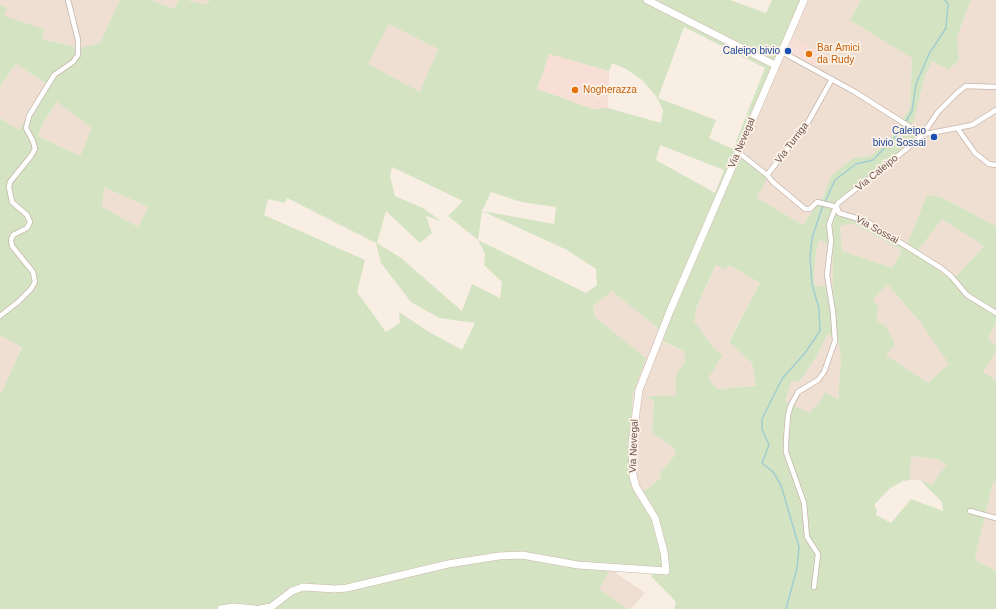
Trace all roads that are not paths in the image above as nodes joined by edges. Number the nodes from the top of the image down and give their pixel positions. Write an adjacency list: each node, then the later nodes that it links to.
1 (68, 0): 16 (street)
2 (647, 0): 5 (main road)
3 (804, 0): 4 (main road, Via Nevegal)
4 (782, 52): 5 (main road, Via Nevegal); 6 (street)
5 (775, 66): 11 (main road, Via Nevegal)
6 (832, 79): 10 (street); 13 (street, Via Turriga)
7 (996, 87): 10 (street, Via Caleipo)
8 (996, 110): 9 (street)
9 (958, 129): 10 (street); 12 (street)
10 (923, 134): 14 (street, Via Caleipo)
11 (738, 152): 13 (street); 22 (main road, Via Nevegal)
12 (996, 165)
13 (768, 174): 14 (street)
14 (834, 206): 15 (street, Via Sossai); 19 (street)
15 (996, 313)
16 (0, 316)
17 (970, 511): 18 (street)
18 (996, 518)
19 (814, 587)
20 (221, 609): 21 (main road)
21 (255, 609)
22 (260, 609)

